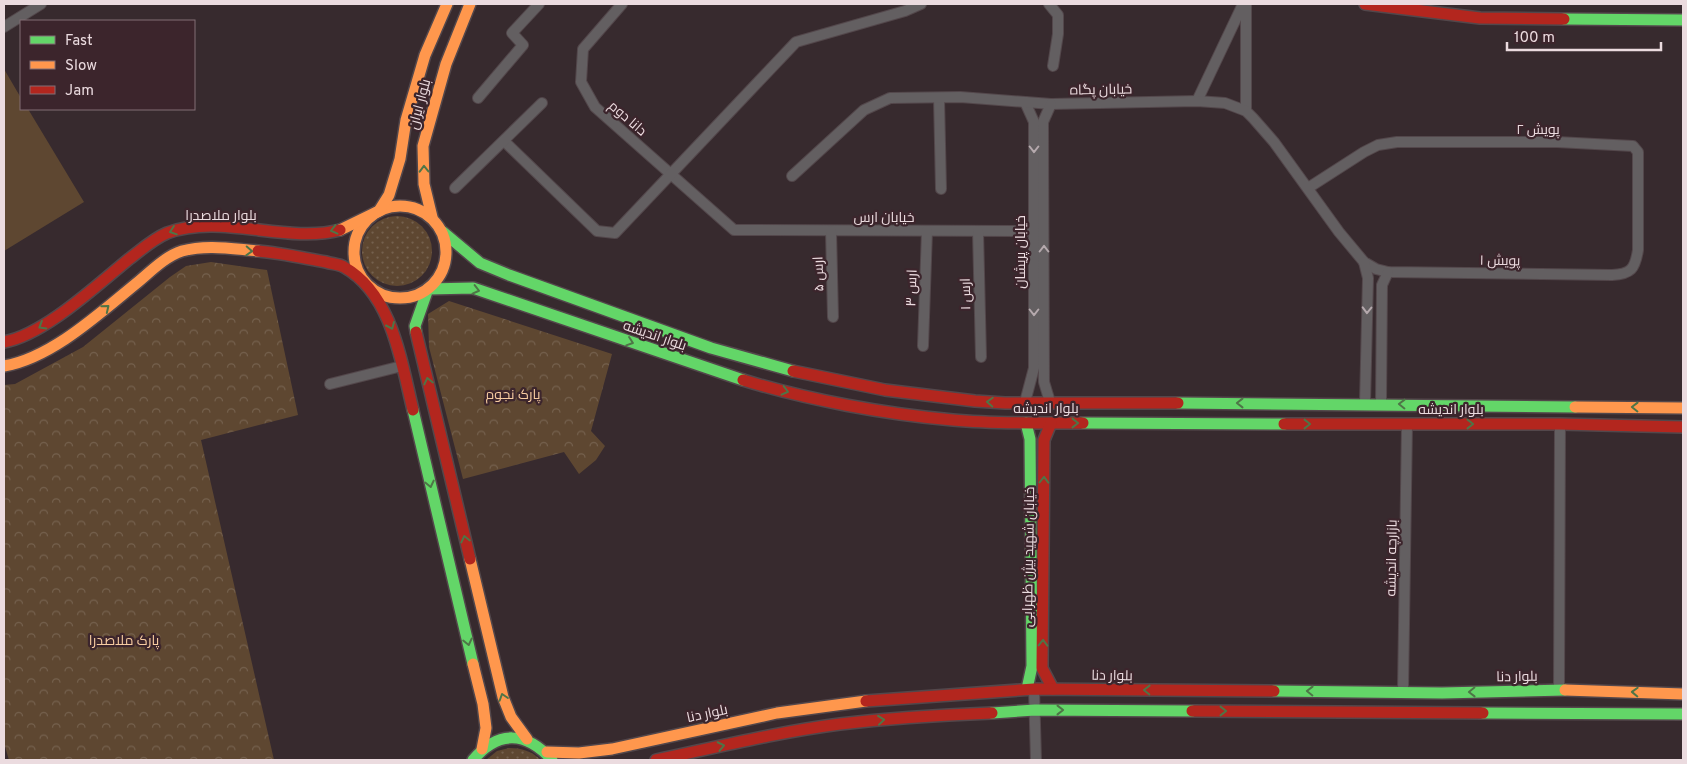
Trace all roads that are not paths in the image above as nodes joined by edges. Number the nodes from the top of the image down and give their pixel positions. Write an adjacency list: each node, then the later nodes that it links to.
1 (41, 4): 11 (street)
2 (447, 4): 12 (street, بلوار ایران)
3 (470, 4): 13 (street, بلوار ایران)
4 (539, 4): 15 (street)
5 (622, 4): 23 (street, دانا دوم)
6 (921, 4): 23 (street)
7 (1049, 4): 14 (street)
8 (1245, 4): 17 (street); 21 (street)
9 (1365, 4): 10 (street)
10 (1683, 20)
11 (4, 27)
12 (425, 55): 13 (street); 28 (street, بلوار ایران)
13 (446, 64): 29 (street, بلوار ایران, one-way to 13)
14 (1052, 66)
15 (478, 98)
16 (939, 98): 18 (street, خیابان پگاه); 24 (street, خیابان پگاه); 27 (street)
17 (1197, 101): 20 (street, خیابان پگاه); 21 (street, خیابان پگاه)
18 (1025, 102): 20 (street, خیابان پگاه); 34 (street, خیابان پریشان, one-way to 34)
19 (542, 103): 22 (street)
20 (1051, 104): 49 (street, خیابان پریشان, one-way to 20)
21 (1246, 111): 26 (street, خیابان پگاه)
22 (504, 140): 23 (street); 25 (street)
23 (670, 174): 30 (street, دانا دوم)
24 (792, 176)
25 (455, 188)
26 (1308, 188): 36 (street, خیابان پگاه); 38 (street, پویش ۲)
27 (942, 189)
28 (379, 211): 29 (street); 39 (street); 42 (street, بلوار ملاصدرا, one-way to 42)
29 (432, 217): 35 (street)
30 (734, 230): 31 (street, خیابان ارس)
31 (830, 230): 32 (street, خیابان ارس); 41 (street, ارس ۵)
32 (927, 231): 33 (street, خیابان ارس); 43 (street, ارس ۳)
33 (978, 231): 34 (street, خیابان ارس); 44 (street, ارس ۱)
34 (1034, 231): 48 (street, خیابان پریشان, one-way to 48)
35 (443, 232): 40 (street); 48 (street, بلوار اندیشه, one-way to 35)
36 (1364, 262): 37 (street, خیابان پگاه); 50 (street, one-way to 50)
37 (1388, 272): 38 (street, پویش ۱); 51 (street)
38 (1612, 275)
39 (367, 284): 40 (street); 45 (street, one-way to 39); 46 (street, one-way to 46)
40 (428, 289): 53 (street, بلوار اندیشه, one-way to 53); 65 (street, one-way to 40)
41 (834, 317)
42 (4, 342)
43 (923, 346)
44 (981, 357)
45 (4, 366)
46 (402, 366): 47 (street); 66 (street, one-way to 66)
47 (330, 384)
48 (1025, 402): 49 (street, بلوار اندیشه)
49 (1050, 402): 50 (street, بلوار اندیشه, one-way to 49)
50 (1365, 404): 51 (street, بلوار اندیشه)
51 (1381, 404): 52 (street, بلوار اندیشه, one-way to 51)
52 (1683, 408)
53 (1026, 423): 54 (street, بلوار اندیشه); 58 (street, خیابان شهید بیژن ظهرابی)
54 (1051, 423): 55 (street, بلوار اندیشه, one-way to 55); 59 (street, خیابان شهید بیژن ظهرابی, one-way to 54)
55 (1407, 424): 56 (street, بلوار اندیشه, one-way to 56); 61 (street, بازارچه اندیشه)
56 (1560, 424): 57 (street, بلوار اندیشه); 60 (street)
57 (1683, 427)
58 (1030, 689): 59 (street, بلوار دنا); 63 (street); 67 (street, بلوار دنا)
59 (1054, 689): 61 (street, بلوار دنا, one-way to 59)
60 (1558, 690): 61 (street, بلوار دنا, one-way to 61); 62 (street, بلوار دنا, one-way to 60)
61 (1403, 692)
62 (1683, 694)
63 (1034, 710): 64 (street, one-way to 64); 69 (street, one-way to 63); 70 (street)
64 (1683, 714)
65 (527, 739): 66 (street); 67 (street)
66 (482, 749): 68 (street)
67 (550, 756)
68 (473, 760)
69 (656, 760)
70 (1036, 760)

